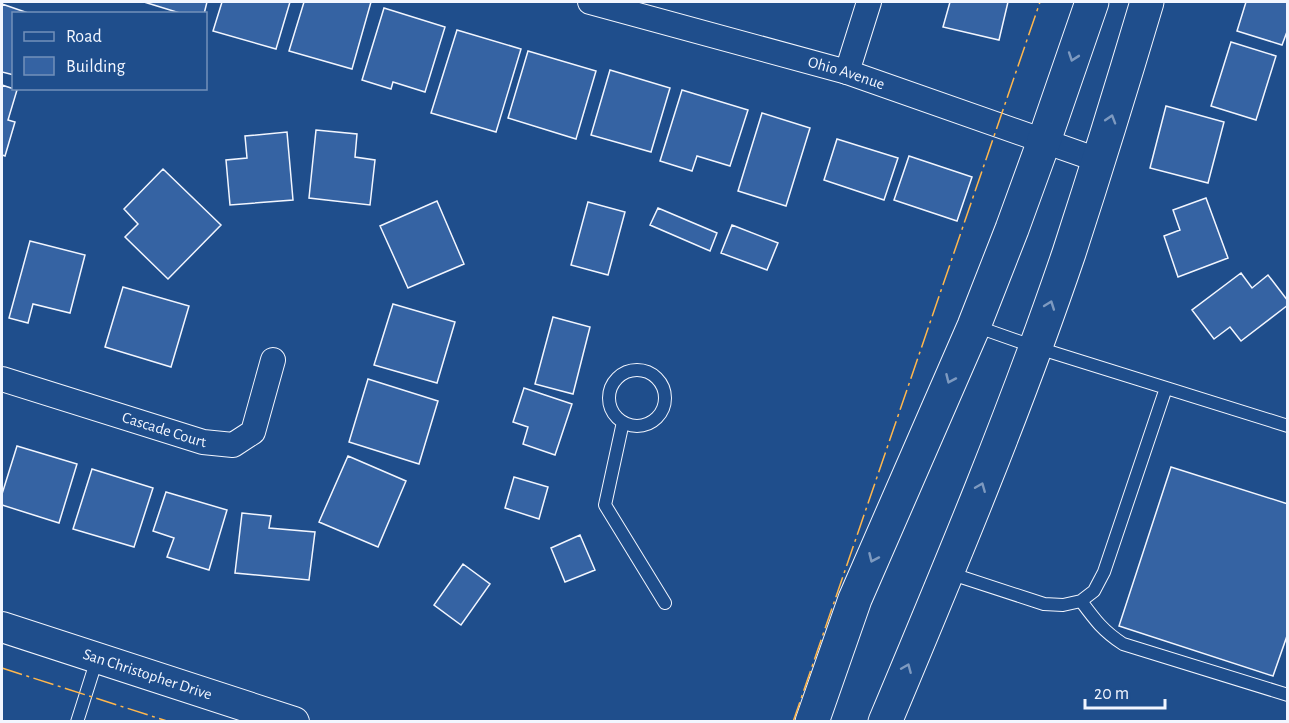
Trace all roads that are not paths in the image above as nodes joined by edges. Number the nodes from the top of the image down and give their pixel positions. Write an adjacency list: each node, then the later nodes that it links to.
1 (590, 2): 5 (street, Ohio Avenue)
2 (870, 2): 5 (street)
3 (1092, 2): 6 (main road, one-way to 6)
4 (1147, 2): 7 (main road, one-way to 4)
5 (848, 72): 6 (street, Ohio Avenue)
6 (1044, 141): 7 (street, Ohio Avenue); 8 (main road)
7 (1098, 160): 9 (main road, one-way to 7)
8 (974, 326): 9 (lane); 23 (main road, one-way to 23)
9 (1035, 347): 12 (lane); 15 (main road, one-way to 9)
10 (273, 360): 11 (street, Cascade Court)
11 (2, 379)
12 (1166, 388): 14 (lane); 16 (lane)
13 (623, 422): 13 (lane); 17 (lane)
14 (1287, 426)
15 (948, 572): 16 (lane); 24 (main road, one-way to 15)
16 (1081, 601): 20 (lane)
17 (665, 603)
18 (2, 627): 19 (street, San Christopher Drive)
19 (97, 658): 21 (lane); 22 (street, San Christopher Drive)
20 (1287, 695)
21 (77, 722)
22 (294, 722)
23 (812, 722)
24 (885, 722)

